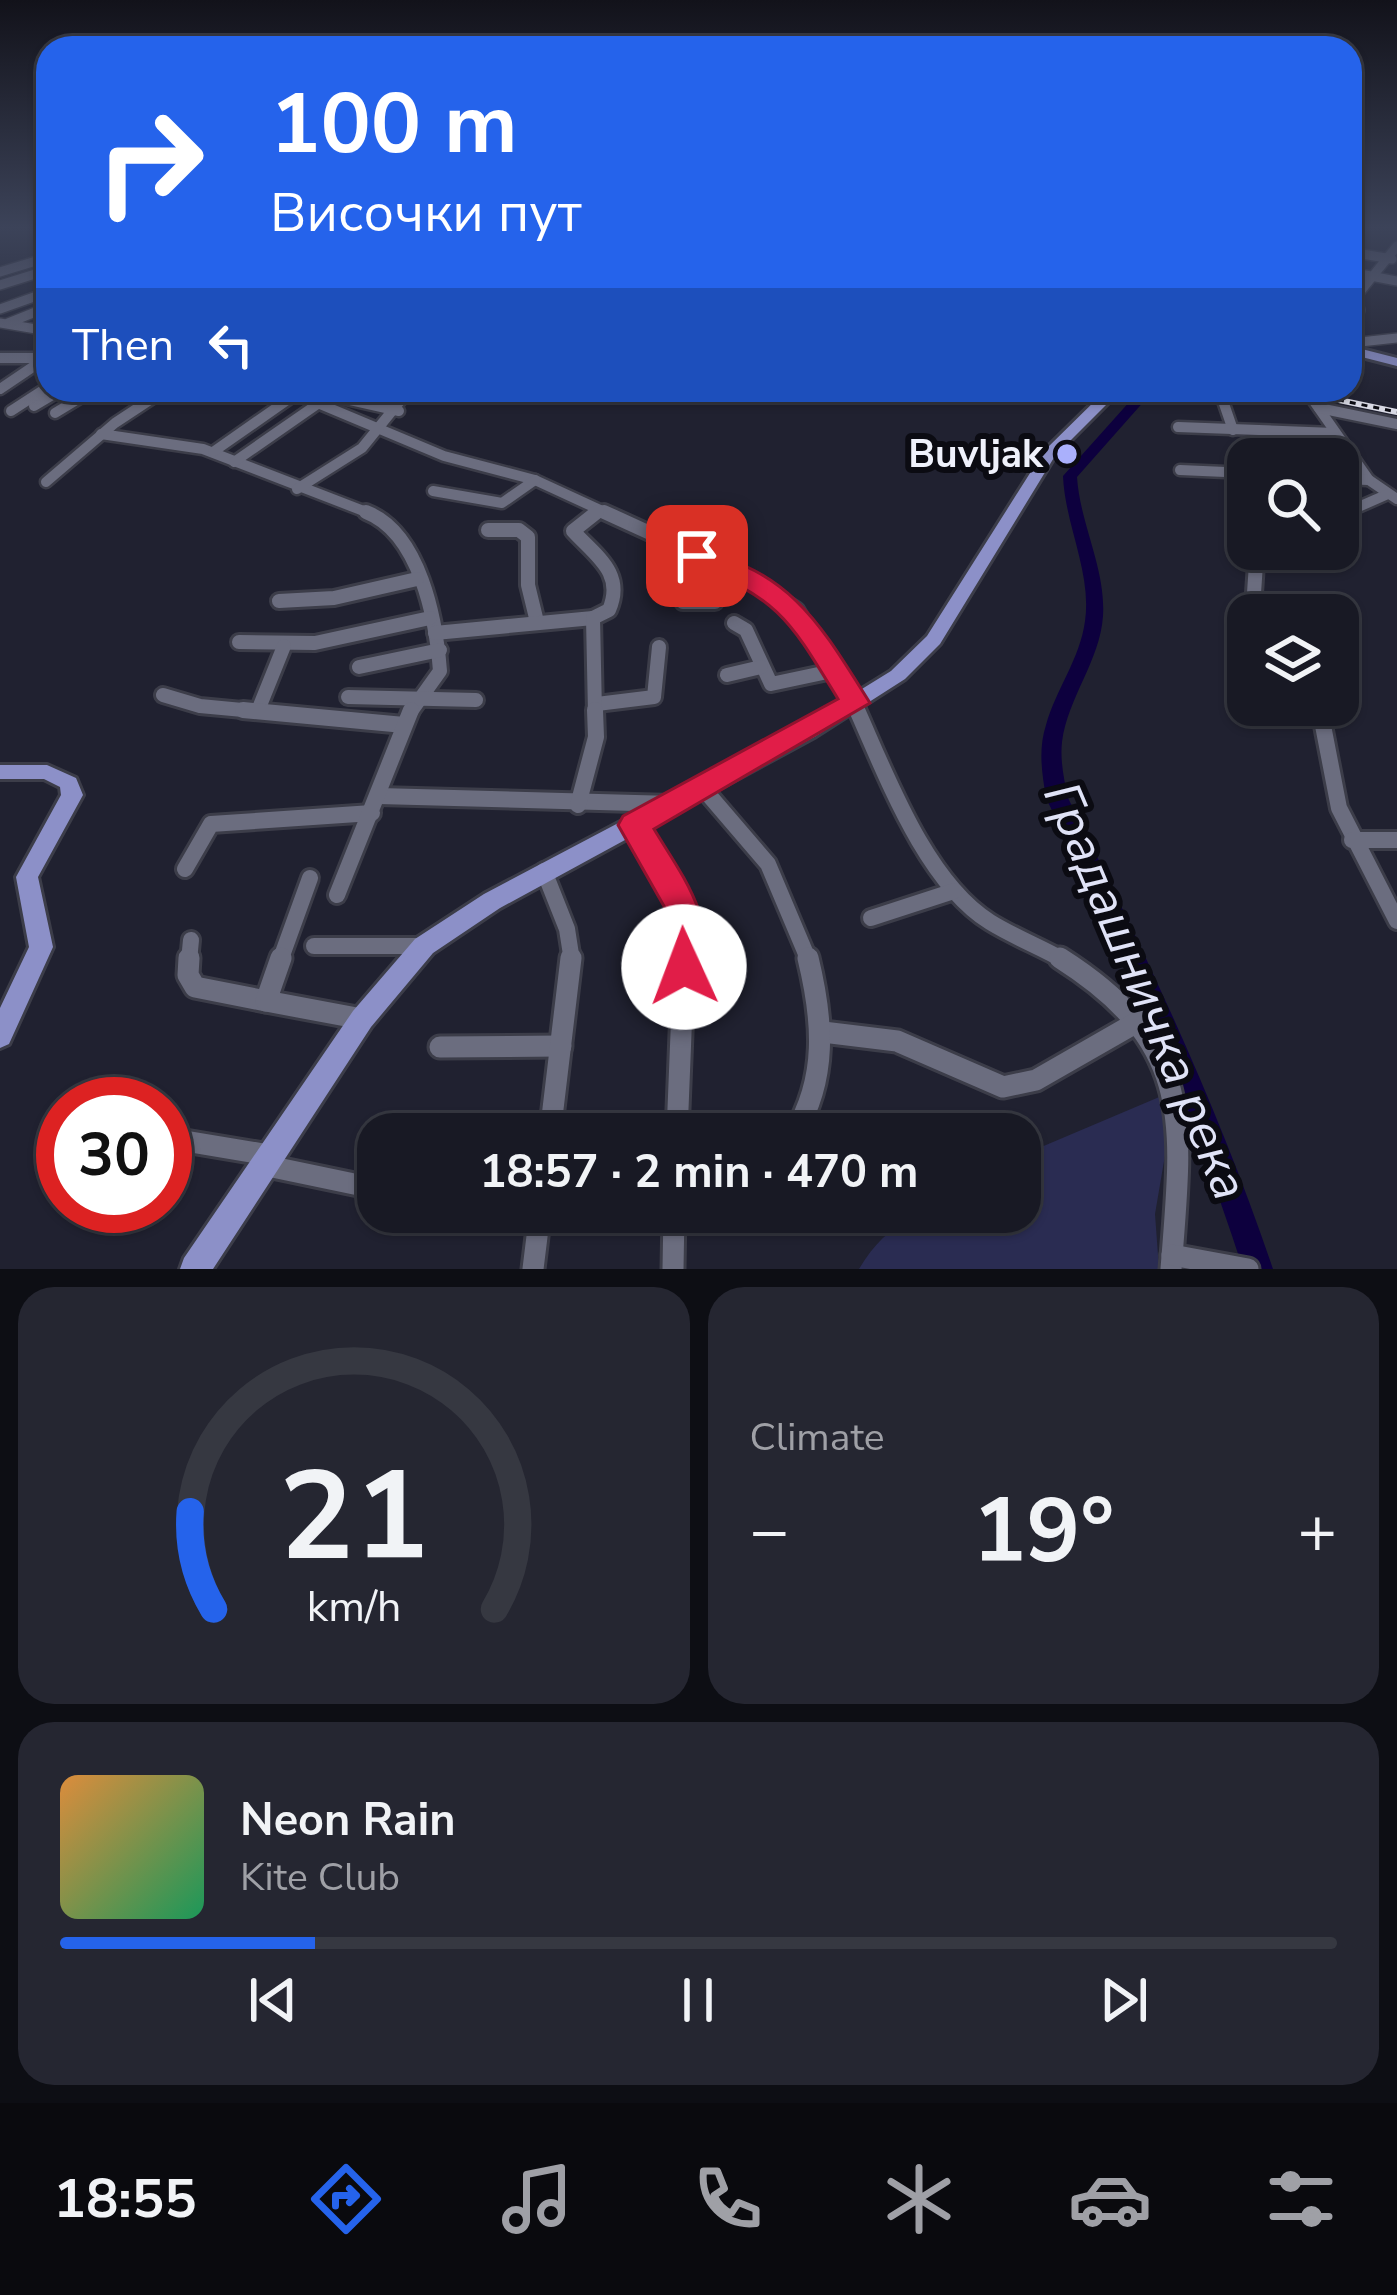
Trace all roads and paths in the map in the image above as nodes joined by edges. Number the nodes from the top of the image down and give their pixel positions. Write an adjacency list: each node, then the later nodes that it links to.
1 (36, 292): 2 (street)
2 (0, 305)
3 (36, 311): 4 (street)
4 (3, 323): 5 (street)
5 (36, 329)
6 (1397, 338): 7 (street)
7 (1362, 343)
8 (1362, 349): 12 (main road)
9 (0, 358): 10 (street)
10 (17, 358): 11 (street); 14 (street)
11 (36, 358)
12 (1397, 362)
13 (36, 365): 15 (street)
14 (0, 371)
15 (0, 389)
16 (36, 395): 30 (street)
17 (41, 402): 28 (street)
18 (73, 402): 32 (street)
19 (148, 402): 38 (street)
20 (284, 402): 39 (street)
21 (314, 402): 27 (street)
22 (359, 402): 31 (street)
23 (403, 402): 31 (street)
24 (1102, 402): 73 (main road)
25 (1223, 402): 36 (street)
26 (1315, 402): 29 (street)
27 (319, 404): 35 (street); 40 (street)
28 (34, 406)
29 (1319, 408): 33 (street); 37 (street)
30 (11, 411)
31 (399, 411): 35 (street)
32 (55, 413)
33 (1397, 424)
34 (1178, 427): 36 (street)
35 (385, 430): 44 (street); 47 (street)
36 (1233, 430): 37 (street)
37 (1334, 433): 45 (street)
38 (101, 434): 39 (street); 46 (street)
39 (212, 452): 40 (street)
40 (234, 462): 47 (street)
41 (1180, 470): 42 (street)
42 (1227, 472)
43 (1359, 479): 45 (street)
44 (535, 480): 48 (street); 51 (street)
45 (1369, 480): 49 (street)
46 (46, 482)
47 (297, 489): 54 (street)
48 (433, 491)
49 (1393, 497): 50 (street)
50 (1359, 509)
51 (599, 510): 53 (street); 57 (street)
52 (488, 530): 58 (street)
53 (697, 556): 55 (street); 67 (street)
54 (417, 579): 56 (street); 60 (street)
55 (672, 585)
56 (279, 601)
57 (593, 618): 58 (street); 74 (street)
58 (537, 622): 60 (street)
59 (734, 623): 66 (street)
60 (432, 625): 62 (street); 64 (street)
61 (239, 642): 62 (street)
62 (284, 646): 75 (street)
63 (659, 647): 74 (street)
64 (440, 650): 65 (street); 71 (street)
65 (359, 667)
66 (761, 667): 67 (street); 68 (street)
67 (837, 670): 73 (street)
68 (728, 675)
69 (163, 695): 75 (street)
70 (348, 697): 71 (street)
71 (421, 698): 72 (street); 76 (street)
72 (476, 700)
73 (855, 703): 79 (main road); 89 (street)
74 (597, 704): 82 (street)
75 (260, 708): 76 (street)
76 (404, 725): 81 (street)
77 (1323, 726): 84 (street)
78 (0, 772): 100 (main road)
79 (702, 787): 80 (main road); 99 (street)
80 (672, 804): 82 (street); 83 (main road)
81 (376, 805): 82 (street); 86 (street); 90 (street)
82 (578, 805)
83 (634, 825): 87 (main road); 104 (street)
84 (1352, 840): 85 (street); 92 (street)
85 (1397, 840)
86 (185, 869)
87 (544, 872): 95 (main road); 101 (street)
88 (310, 878): 96 (street)
89 (954, 891): 91 (street); 98 (street)
90 (337, 895)
91 (871, 918)
92 (1397, 921)
93 (191, 940): 96 (street)
94 (314, 946): 95 (street)
95 (424, 946): 97 (main road)
96 (266, 1001): 97 (street)
97 (362, 1018): 107 (main road)
98 (1139, 1021): 99 (street); 111 (street)
99 (823, 1033): 105 (street)
100 (0, 1036)
101 (561, 1046): 102 (street); 103 (street)
102 (440, 1047)
103 (553, 1113)
104 (678, 1113)
105 (805, 1113)
106 (192, 1143): 107 (street)
107 (266, 1160): 108 (street); 113 (main road)
108 (357, 1184)
109 (537, 1233): 114 (street)
110 (674, 1233): 115 (street)
111 (1172, 1262): 112 (street)
112 (1236, 1267)
113 (194, 1269)
114 (533, 1269)
115 (673, 1269)

